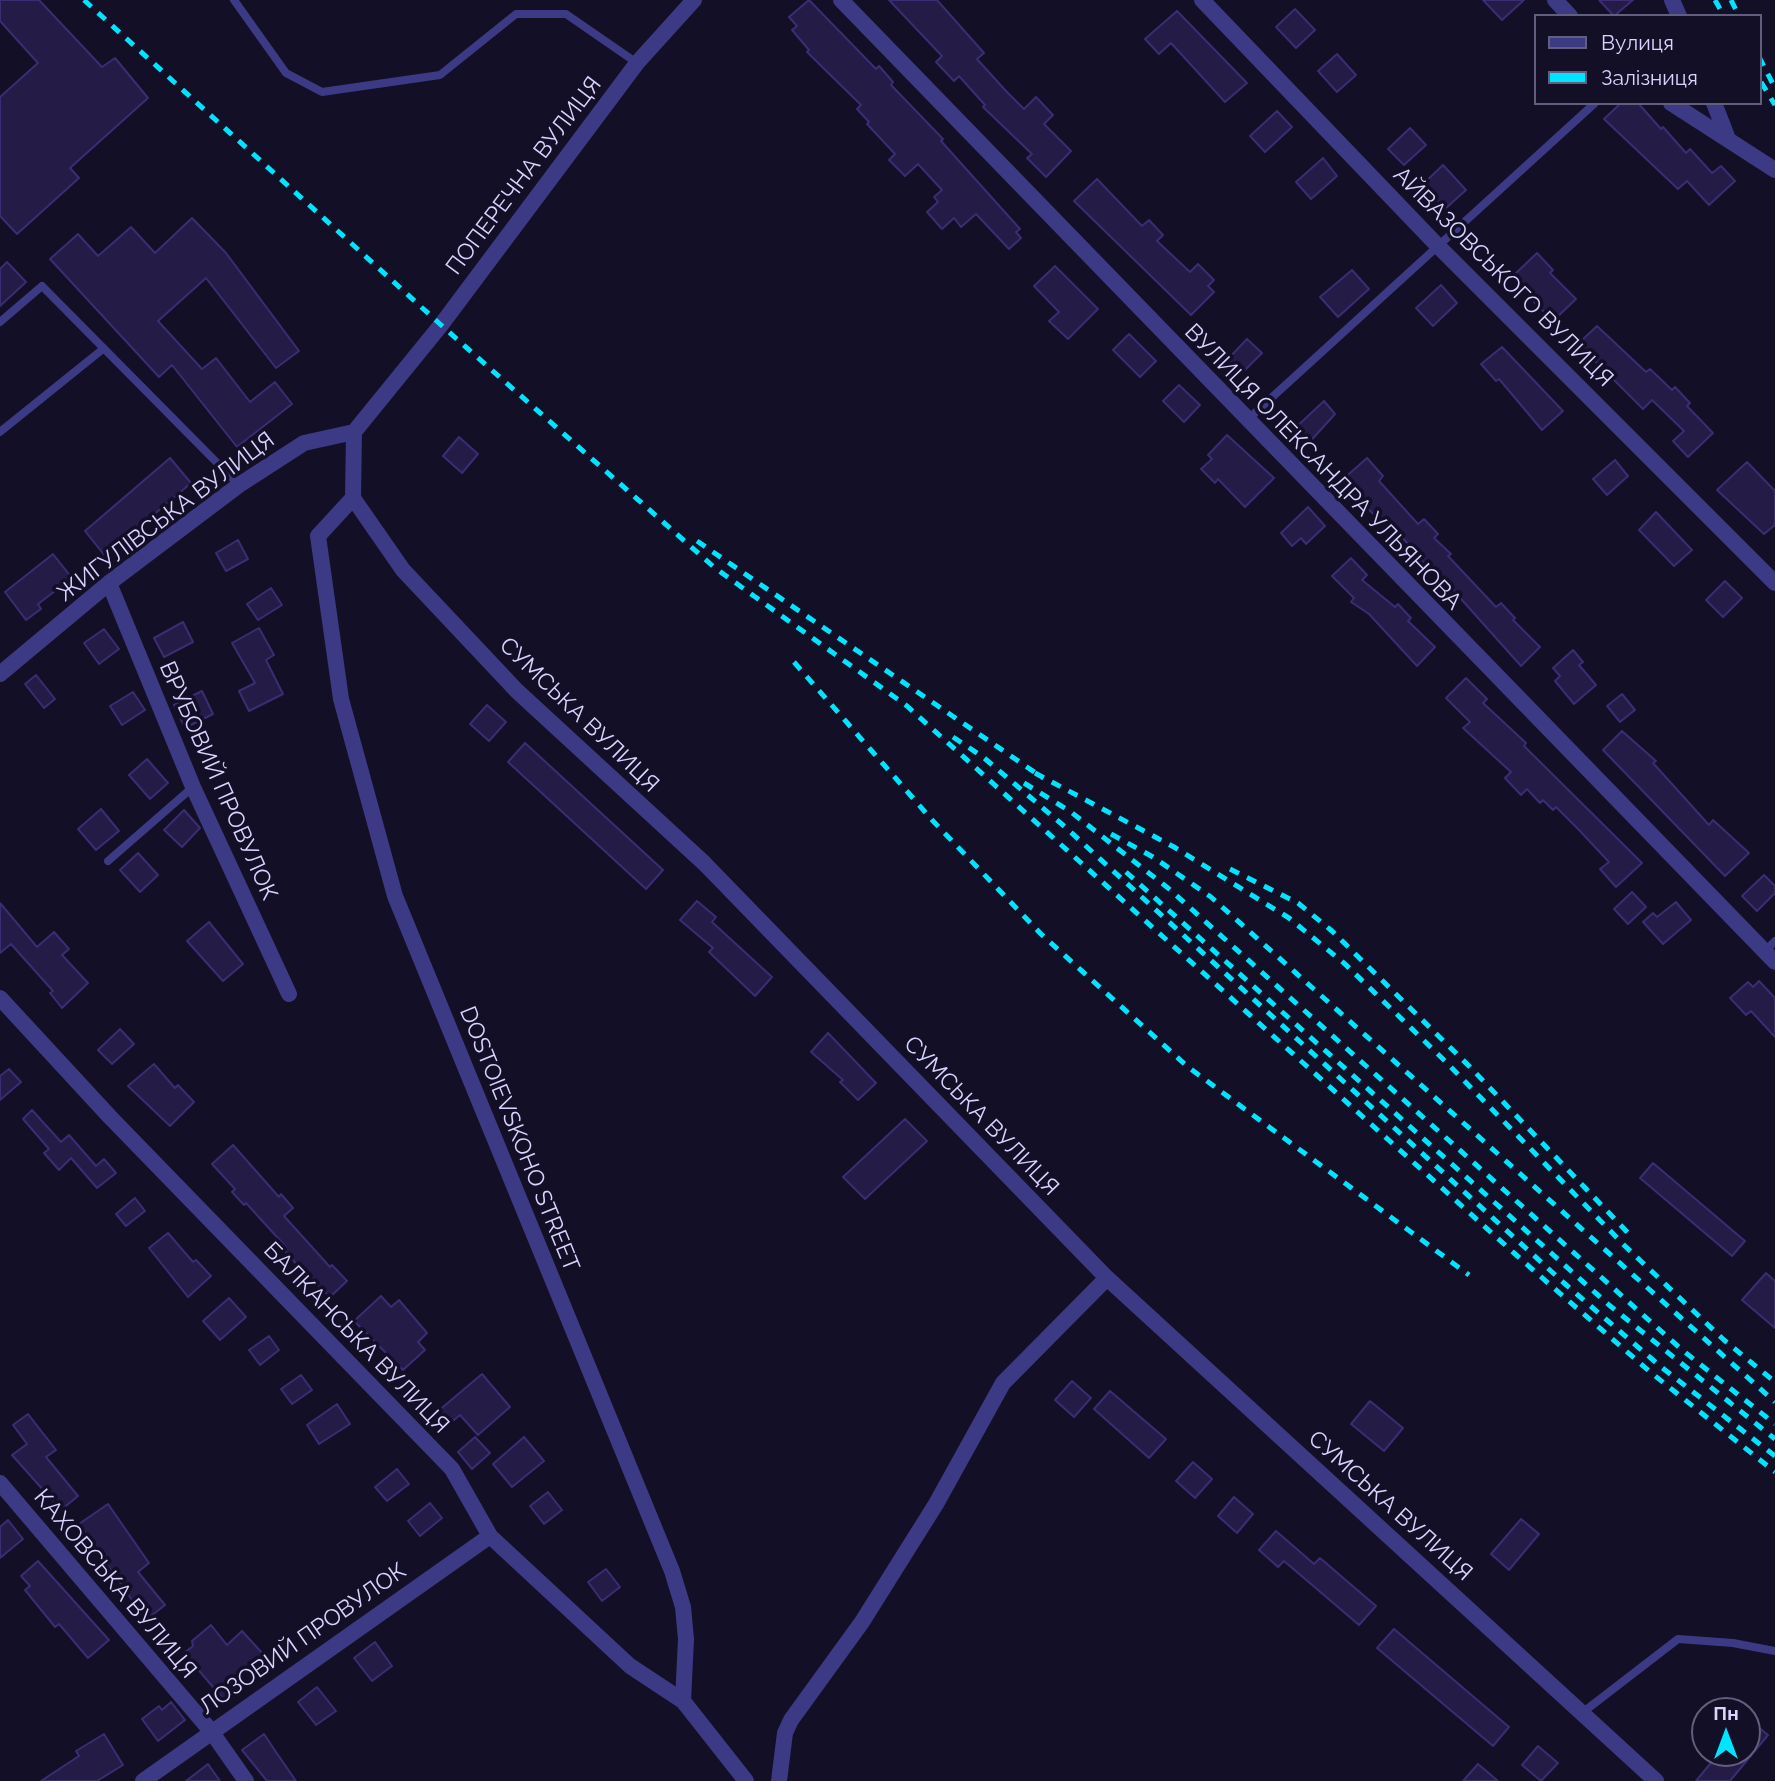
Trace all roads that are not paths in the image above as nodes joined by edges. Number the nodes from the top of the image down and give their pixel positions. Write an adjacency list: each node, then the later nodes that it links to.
1 (234, 0): 7 (lane)
2 (694, 0): 7 (street, ПОПЕРЕЧНА ВУЛИЦЯ)
3 (841, 0): 16 (street, ВУЛИЦЯ ОЛЕКСАНДРА УЛЬЯНОВА)
4 (1202, 0): 13 (street, АЙВАЗОВСЬКОГО ВУЛИЦЯ)
5 (1555, 0): 6 (street)
6 (1568, 14)
7 (637, 63): 18 (street, ПОПЕРЕЧНА ВУЛИЦЯ)
8 (1593, 105): 13 (lane)
9 (1674, 105): 11 (street)
10 (1715, 105): 11 (street)
11 (1728, 139): 12 (street)
12 (1775, 170)
13 (1436, 244): 16 (lane); 22 (street, АЙВАЗОВСЬКОГО ВУЛИЦЯ)
14 (0, 323): 15 (lane)
15 (103, 349): 17 (lane); 19 (lane)
16 (1246, 421): 26 (street, ВУЛИЦЯ ОЛЕКСАНДРА УЛЬЯНОВА)
17 (0, 432)
18 (354, 432): 19 (street, ЖИГУЛІВСЬКА ВУЛИЦЯ); 20 (street)
19 (239, 485): 21 (street, ЖИГУЛІВСЬКА ВУЛИЦЯ)
20 (352, 498): 29 (street, СУМСЬКА ВУЛИЦЯ); 33 (street, DOSTOIEVSKOHO STREET)
21 (109, 583): 23 (street, ЖИГУЛІВСЬКА ВУЛИЦЯ); 24 (street, ВРУБОВИЙ ПРОВУЛОК)
22 (1775, 583)
23 (0, 674)
24 (193, 787): 25 (lane); 27 (street, ВРУБОВИЙ ПРОВУЛОК)
25 (108, 861)
26 (1771, 952)
27 (289, 994)
28 (0, 998): 31 (street, БАЛКАНСЬКА ВУЛИЦЯ)
29 (1107, 1278): 34 (street, СУМСЬКА ВУЛИЦЯ); 39 (street)
30 (0, 1483): 35 (street, КАХОВСЬКА ВУЛИЦЯ)
31 (490, 1536): 33 (street, БАЛКАНСЬКА ВУЛИЦЯ); 35 (street, ЛОЗОВИЙ ПРОВУЛОК)
32 (1775, 1651): 34 (lane)
33 (682, 1701): 38 (street)
34 (1582, 1713): 40 (street, СУМСЬКА ВУЛИЦЯ)
35 (211, 1731): 36 (street, ЛОЗОВИЙ ПРОВУЛОК); 37 (street, КАХОВСЬКА ВУЛИЦЯ)
36 (143, 1781)
37 (246, 1781)
38 (746, 1781)
39 (779, 1781)
40 (1656, 1781)

